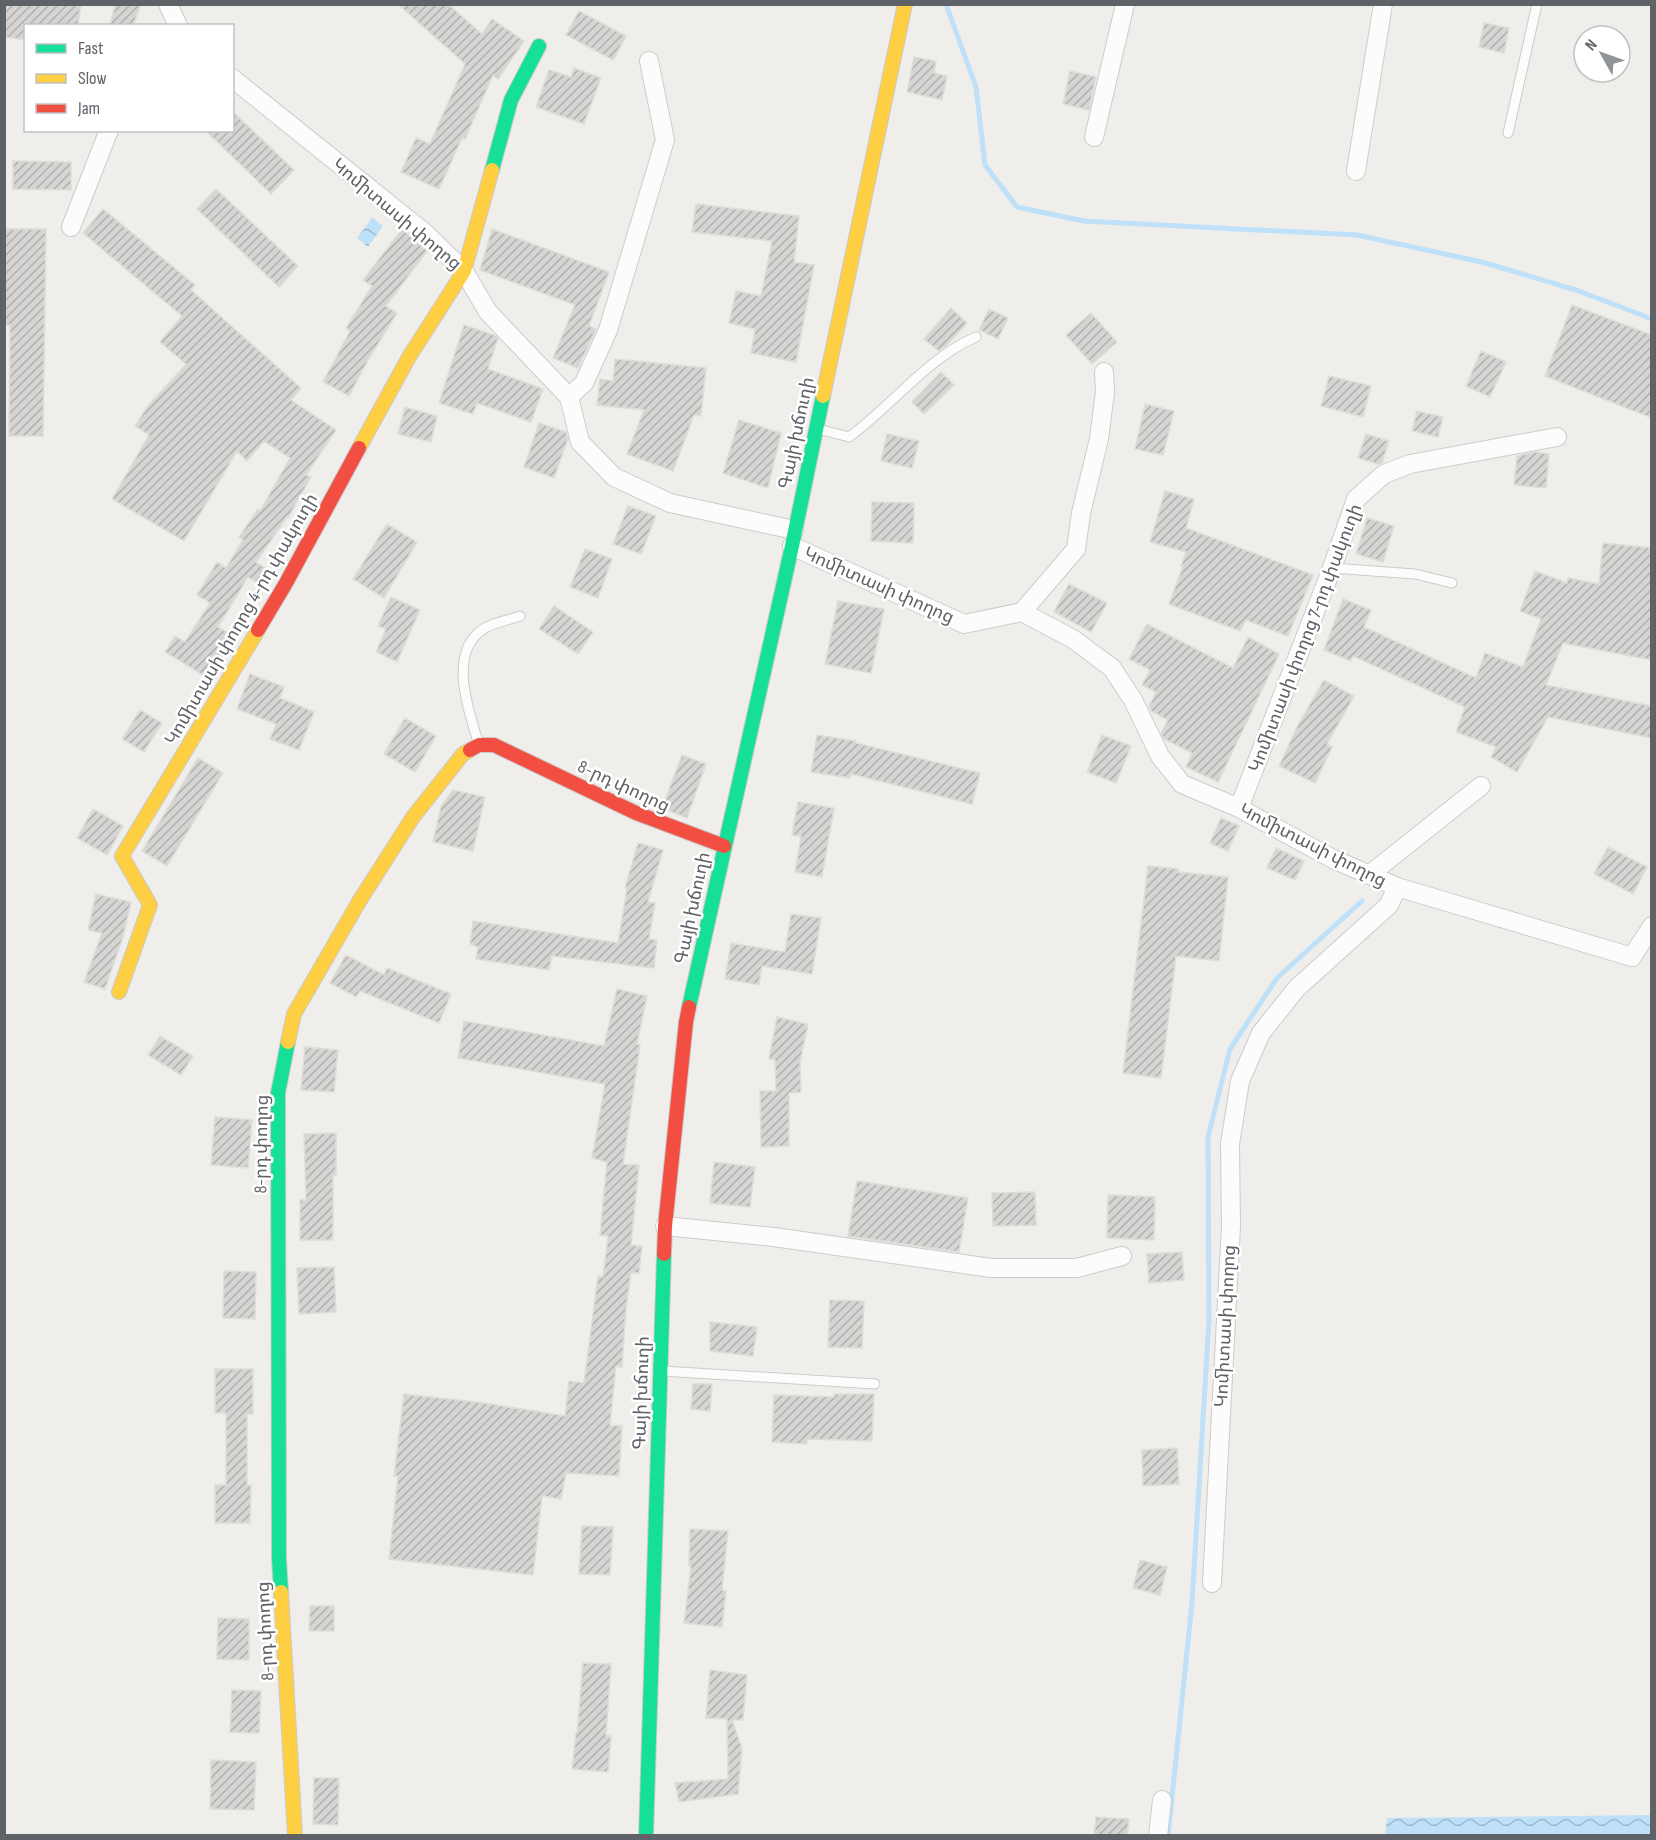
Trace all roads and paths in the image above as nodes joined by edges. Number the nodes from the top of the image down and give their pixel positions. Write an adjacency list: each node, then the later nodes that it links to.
1 (168, 4): 6 (street)
2 (1125, 4): 12 (street)
3 (1383, 4): 13 (street)
4 (1536, 4): 11 (lane)
5 (903, 5): 19 (street, Գայի խճուղի)
6 (177, 24)
7 (539, 46): 15 (street)
8 (649, 61): 18 (street)
9 (234, 80): 15 (street, Կոմիտասի փողոց)
10 (108, 132): 14 (street)
11 (1508, 133)
12 (1094, 137)
13 (1356, 171)
14 (71, 227)
15 (464, 271): 18 (street, Կոմիտասի փողոց); 33 (street, Կոմիտասի փողոց 4-րդ փակուղի)
16 (976, 337): 19 (lane)
17 (1104, 372): 24 (street)
18 (569, 397): 21 (street, Կոմիտասի փողոց)
19 (815, 429): 21 (street, Գայի խճուղի)
20 (1557, 437): 22 (street, Կոմիտասի փողոց 7-րդ փակուղի)
21 (793, 538): 24 (street, Կոմիտասի փողոց); 29 (street, Գայի խճուղի)
22 (1332, 568): 23 (lane); 28 (street, Կոմիտասի փողոց 7-րդ փակուղի)
23 (1452, 583)
24 (1022, 612): 28 (street, Կոմիտասի փողոց)
25 (520, 616): 26 (lane)
26 (479, 745): 29 (street, 8-րդ փողոց); 40 (street, 8-րդ փողոց)
27 (1481, 786): 30 (street)
28 (1239, 807): 30 (street, Կոմիտասի փողոց)
29 (724, 846): 34 (street, Գայի խճուղի)
30 (1369, 875): 31 (street, Կոմիտասի փողոց)
31 (1397, 887): 32 (street); 38 (street, Կոմիտասի փողոց)
32 (1652, 926)
33 (119, 992)
34 (665, 1226): 35 (street); 36 (street, Գայի խճուղի)
35 (1122, 1256)
36 (660, 1370): 37 (lane); 41 (street, Գայի խճուղի)
37 (875, 1384)
38 (1212, 1583)
39 (1162, 1800): 42 (street)
40 (295, 1836)
41 (646, 1836)
42 (1158, 1836)

